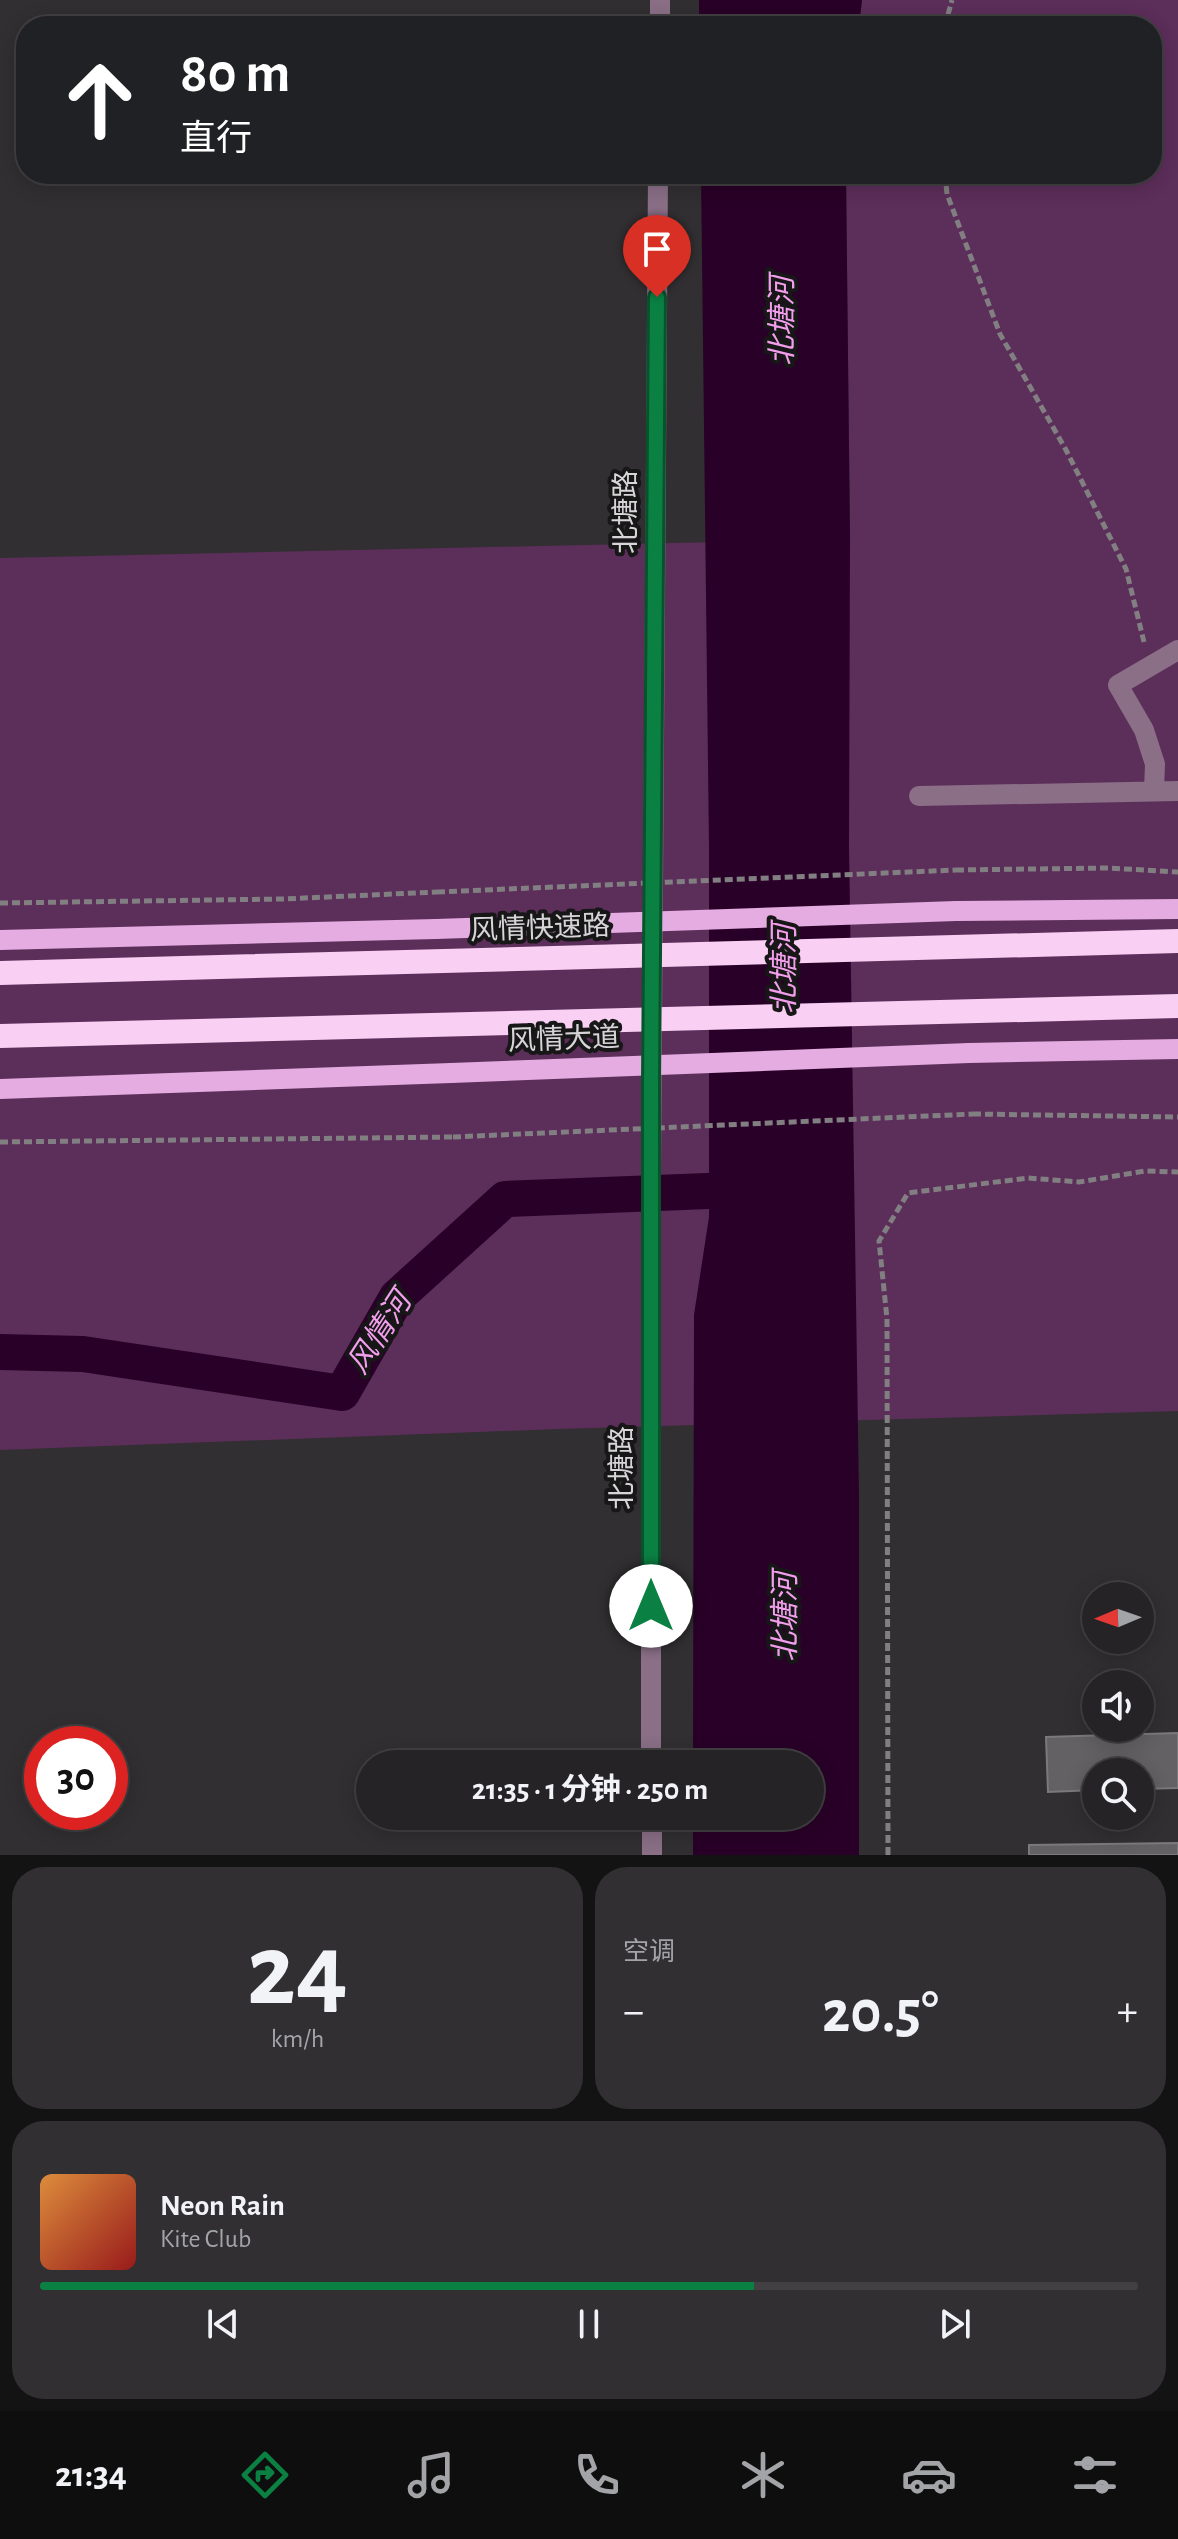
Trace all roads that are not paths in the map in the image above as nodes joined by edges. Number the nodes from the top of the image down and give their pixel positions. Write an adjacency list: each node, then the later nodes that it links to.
1 (658, 184): 14 (street, 北塘路)
2 (1178, 650): 3 (street)
3 (1154, 790): 4 (street); 5 (street)
4 (1178, 791)
5 (919, 796)
6 (1178, 909): 7 (main road, bridge)
7 (0, 940)
8 (1178, 941): 9 (highway, 风情快速路, bridge)
9 (0, 973)
10 (1178, 1006): 11 (highway, bridge)
11 (0, 1036)
12 (1178, 1049): 13 (main road, 风情大道, bridge)
13 (0, 1089)
14 (651, 1750)
15 (652, 1830): 16 (street)
16 (652, 1855)

